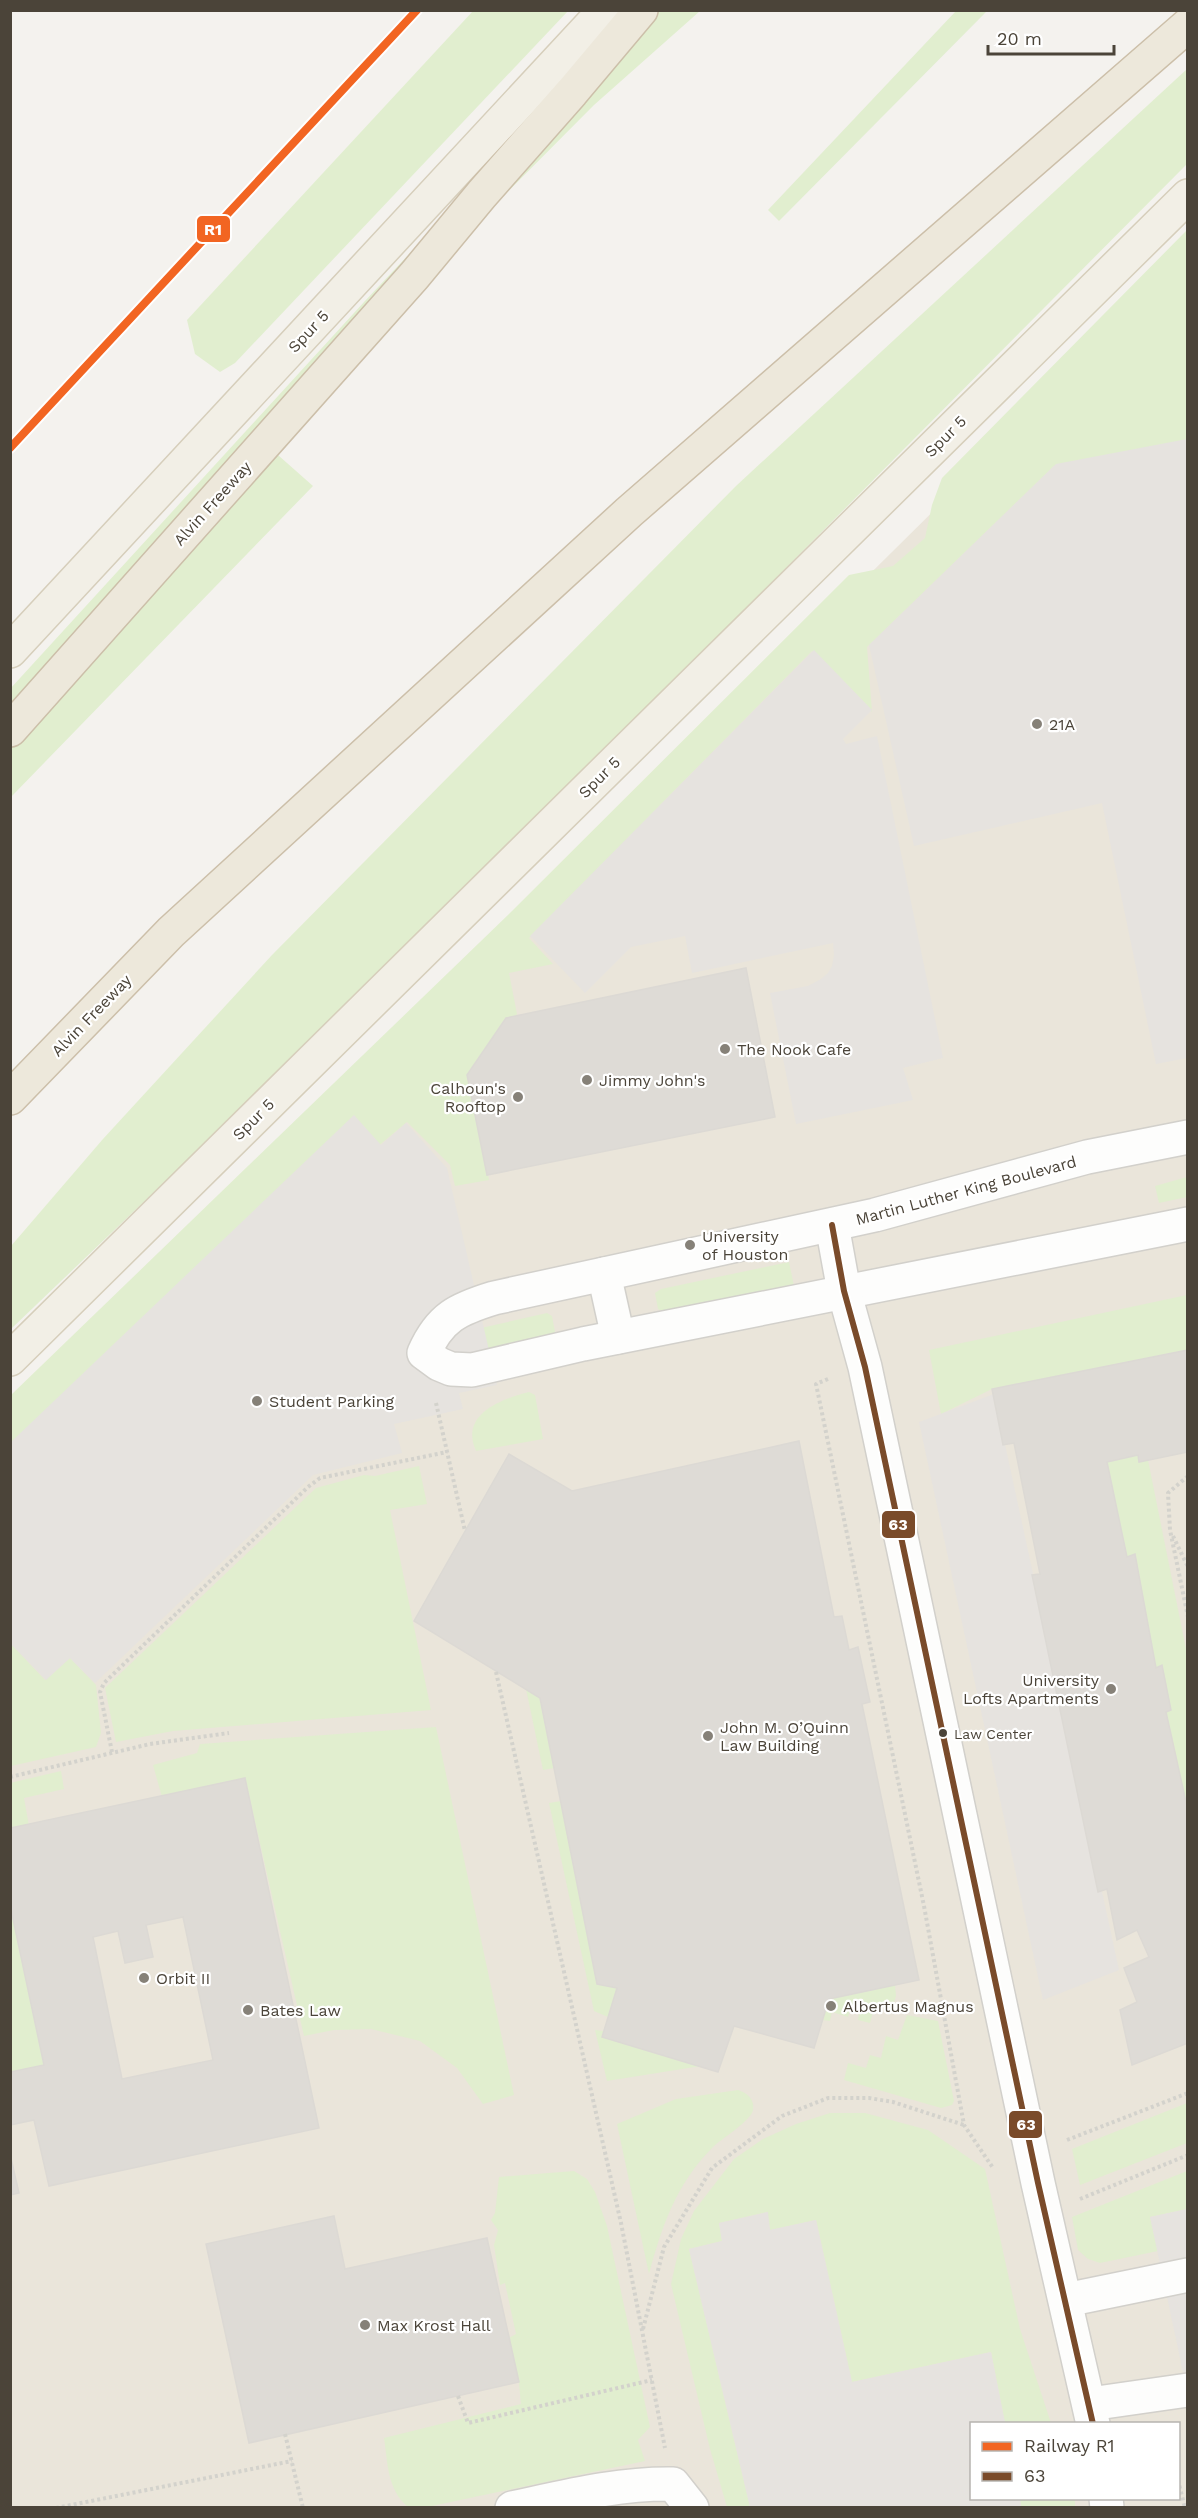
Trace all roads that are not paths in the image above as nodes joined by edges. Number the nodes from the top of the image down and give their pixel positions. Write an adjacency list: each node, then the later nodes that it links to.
1 (604, 10): 5 (main road, Spur 5)
2 (641, 10): 6 (highway, Alvin Freeway)
3 (1188, 25): 7 (highway, Alvin Freeway)
4 (1188, 196): 14 (main road, Spur 5)
5 (10, 651)
6 (10, 730)
7 (10, 1098)
8 (1188, 1137): 10 (street, Martin Luther King Boulevard)
9 (1188, 1224): 12 (street)
10 (832, 1225): 11 (street, Martin Luther King Boulevard); 12 (street)
11 (615, 1272): 13 (street); 13 (street, Martin Luther King Boulevard)
12 (844, 1291): 13 (street); 16 (street)
13 (628, 1335)
14 (10, 1359)
15 (1188, 2274): 16 (street)
16 (1066, 2300): 18 (street)
17 (1188, 2390): 18 (street)
18 (1091, 2414)
19 (682, 2496): 20 (street)
20 (512, 2508)

